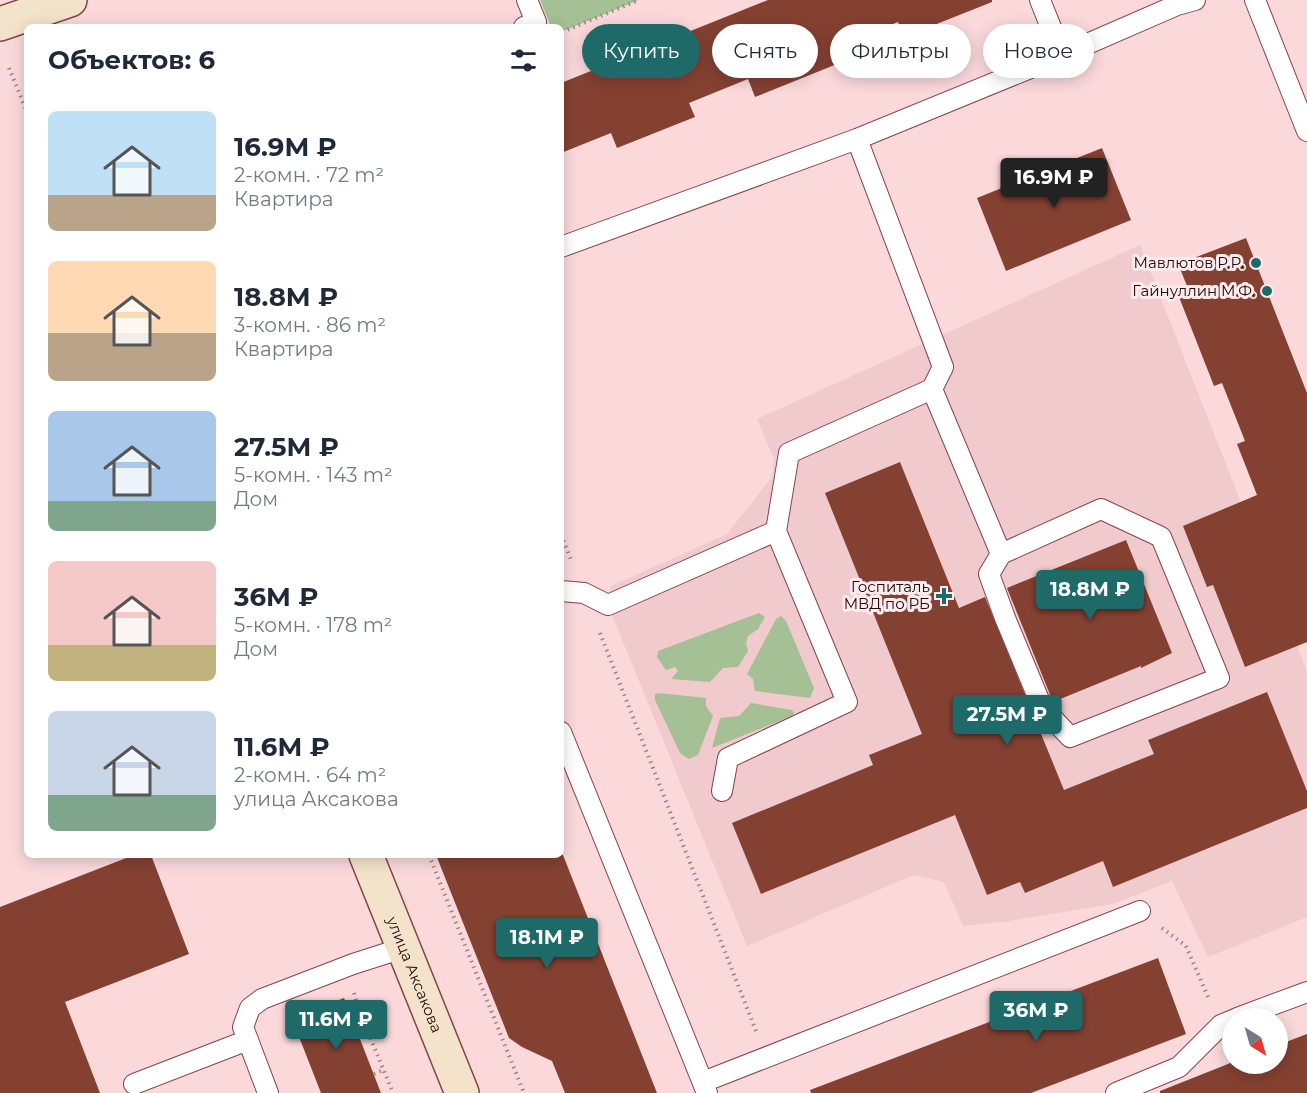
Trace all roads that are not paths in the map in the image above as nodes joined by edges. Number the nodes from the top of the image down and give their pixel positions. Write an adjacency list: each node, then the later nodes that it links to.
1 (70, 0): 6 (street)
2 (527, 0): 8 (lane)
3 (1040, 0): 9 (lane)
4 (1255, 0): 12 (lane)
5 (1183, 2): 10 (lane)
6 (38, 12): 7 (street)
7 (0, 24)
8 (531, 24)
9 (1050, 24)
10 (1094, 41)
11 (1006, 78): 13 (lane)
12 (1307, 131)
13 (858, 139): 14 (lane); 15 (lane)
14 (564, 246)
15 (932, 389): 16 (lane); 17 (lane)
16 (777, 531): 18 (lane); 20 (lane)
17 (1001, 554): 17 (lane)
18 (564, 591)
19 (564, 739): 29 (lane)
20 (722, 791)
21 (367, 858): 23 (street, улица Аксакова)
22 (1140, 911): 29 (lane)
23 (403, 948): 27 (lane); 32 (street, улица Аксакова)
24 (1307, 992): 25 (lane)
25 (1265, 1008)
26 (1222, 1028): 30 (lane)
27 (248, 1040): 28 (lane); 31 (lane)
28 (134, 1084)
29 (705, 1088)
30 (1139, 1089): 33 (lane)
31 (268, 1093)
32 (462, 1093)
33 (1116, 1093)

